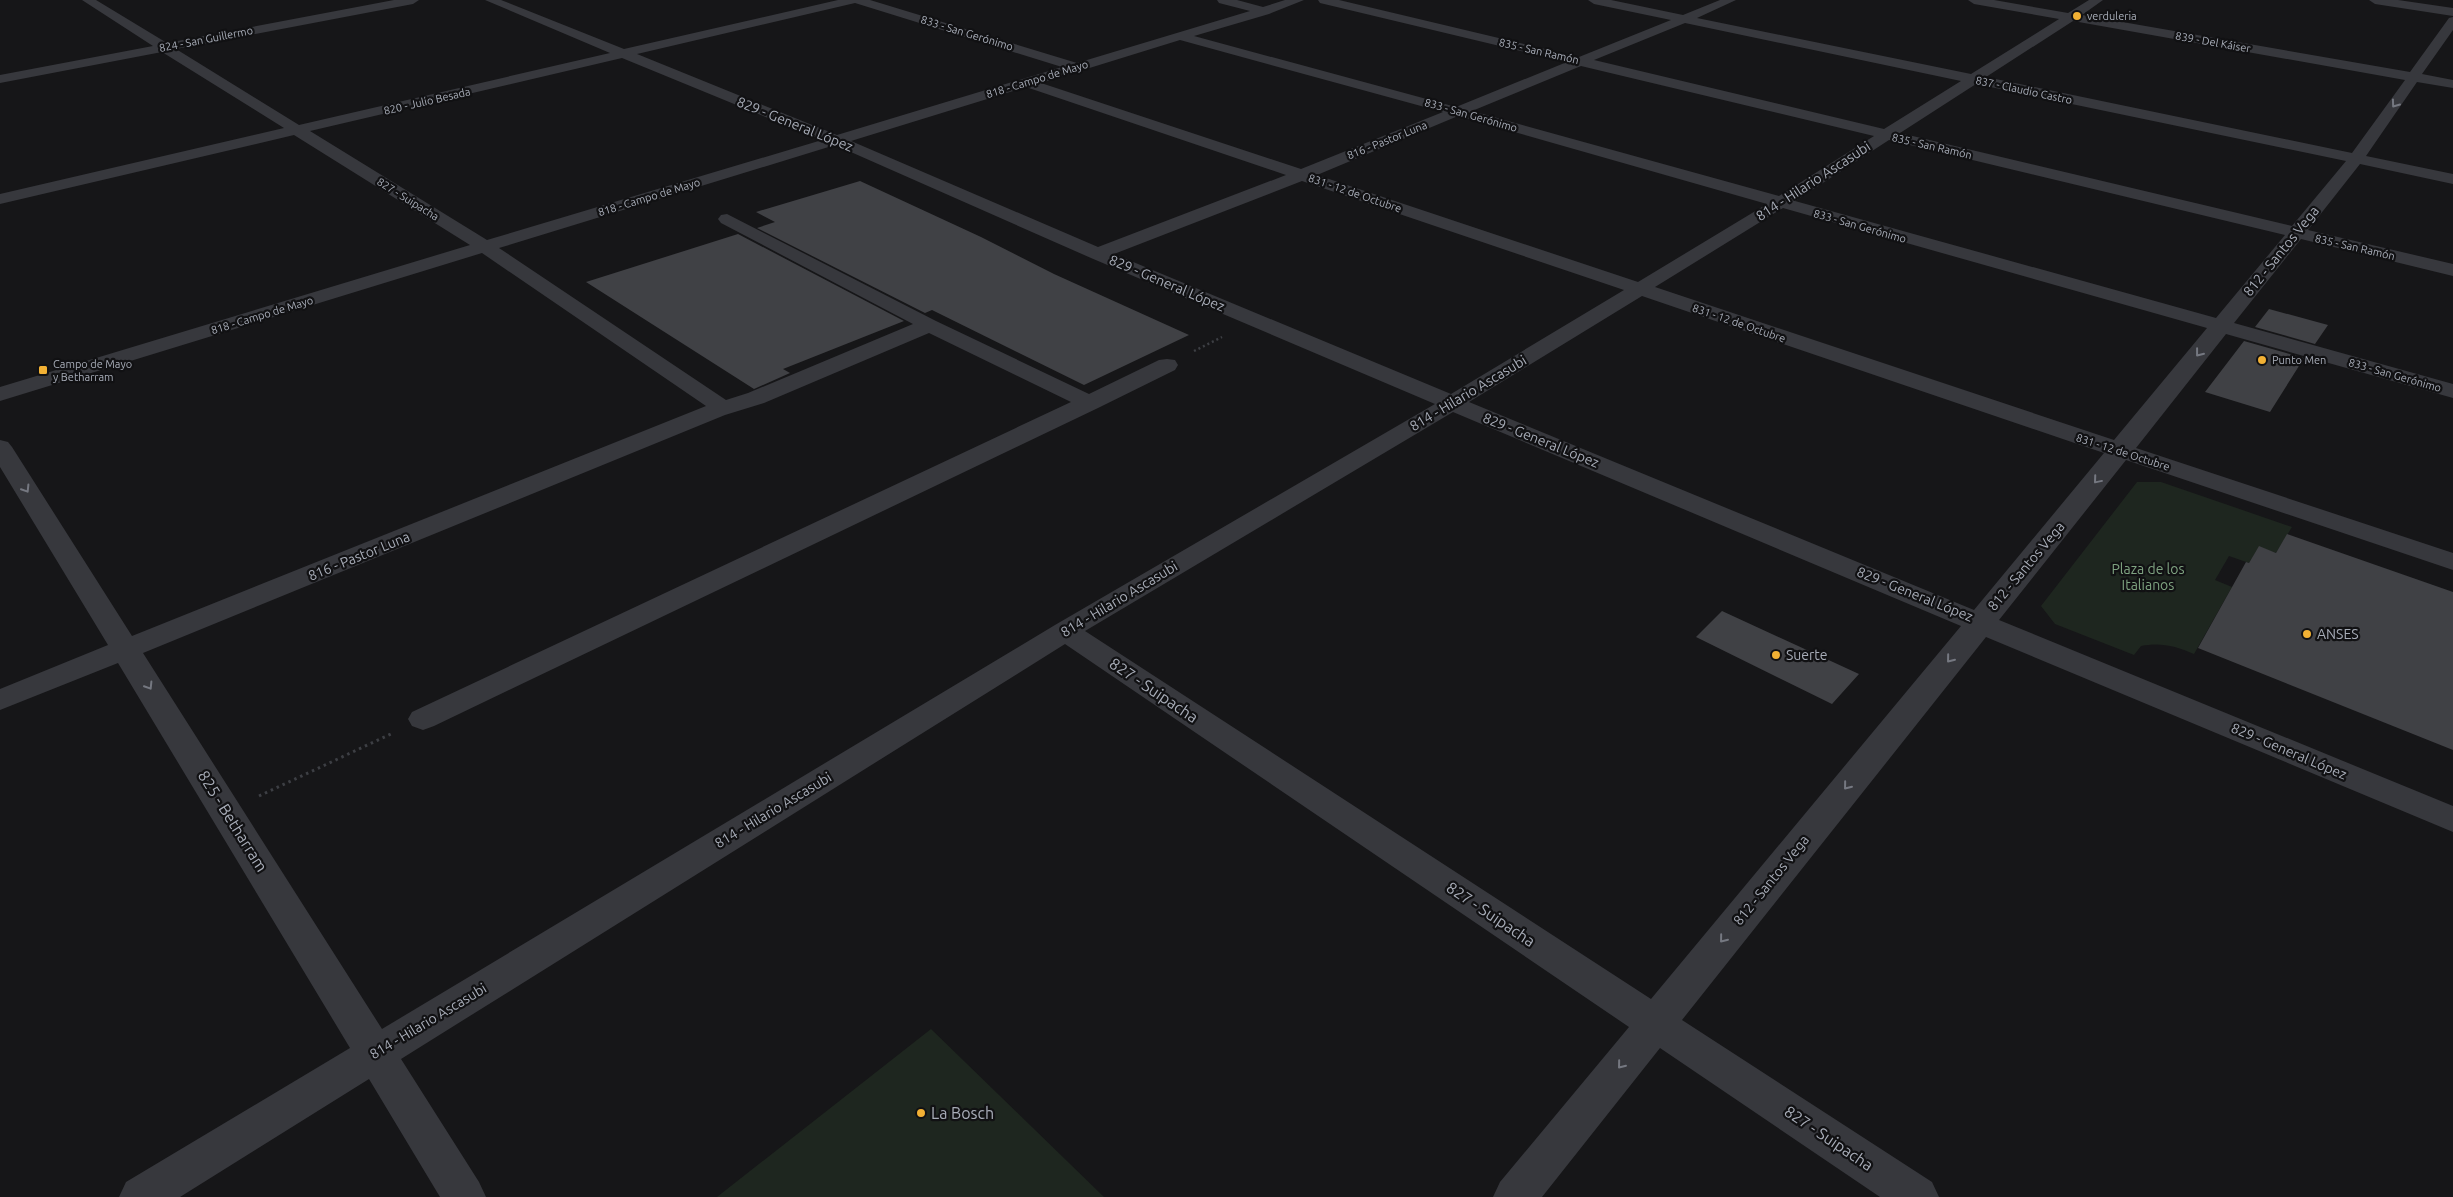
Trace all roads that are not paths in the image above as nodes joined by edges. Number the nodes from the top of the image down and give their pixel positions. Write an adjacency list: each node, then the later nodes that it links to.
1 (88, 0): 20 (street, 827 - Suipacha)
2 (413, 0): 20 (street, 824 - San Guillermo)
3 (491, 0): 21 (street, 829 - General López)
4 (853, 0): 21 (street, 820 - Julio Besada)
5 (858, 0): 23 (street, 833 - San Gerónimo)
6 (1223, 0): 14 (street)
7 (1298, 0): 14 (street, 818 - Campo de Mayo)
8 (1324, 0): 22 (street, 835 - San Ramón)
9 (1594, 0): 17 (street, 837 - Claudio Castro)
10 (1730, 0): 17 (street, 816 - Pastor Luna)
11 (1974, 0): 16 (street, 839 - Del Káiser)
12 (2097, 0): 16 (street, 814 - Hilario Ascasubi)
13 (2375, 0): 15 (street)
14 (1265, 11): 19 (street, 818 - Campo de Mayo)
15 (2453, 12)
16 (2070, 17): 24 (street, 814 - Hilario Ascasubi); 25 (street, 839 - Del Káiser)
17 (1686, 19): 22 (street, 816 - Pastor Luna); 24 (street, 837 - Claudio Castro)
18 (2453, 21): 25 (street, 812 - Santos Vega)
19 (1181, 36): 23 (street, 818 - Campo de Mayo); 29 (street, 833 - San Gerónimo)
20 (166, 47): 26 (street, 824 - San Guillermo); 30 (street, 827 - Suipacha)
21 (621, 54): 30 (street, 820 - Julio Besada); 32 (street, 829 - General López)
22 (1579, 60): 29 (street, 816 - Pastor Luna); 31 (street, 835 - San Ramón)
23 (1076, 67): 27 (street, 818 - Campo de Mayo)
24 (1983, 68): 31 (street, 814 - Hilario Ascasubi); 33 (street, 837 - Claudio Castro)
25 (2415, 77): 28 (street, 839 - Del Káiser); 33 (street, 812 - Santos Vega, one-way to 33)
26 (0, 79)
27 (1025, 82): 32 (street, 818 - Campo de Mayo); 34 (street, 831 - 12 de Octubre)
28 (2453, 84)
29 (1456, 111): 34 (street, 816 - Pastor Luna); 37 (street, 833 - San Gerónimo)
30 (298, 131): 36 (street, 820 - Julio Besada); 40 (street, 827 - Suipacha)
31 (1885, 134): 37 (street, 814 - Hilario Ascasubi); 39 (street, 835 - San Ramón)
32 (836, 140): 40 (street, 818 - Campo de Mayo); 41 (street, 829 - General López)
33 (2356, 159): 35 (street, 837 - Claudio Castro); 39 (street, 812 - Santos Vega)
34 (1302, 175): 41 (street, 816 - Pastor Luna); 43 (street, 831 - 12 de Octubre)
35 (2453, 179)
36 (0, 199)
37 (1780, 203): 43 (street, 814 - Hilario Ascasubi); 45 (street, 833 - San Gerónimo)
38 (727, 219): 44 (street)
39 (2294, 232): 42 (street, 835 - San Ramón); 45 (street, 812 - Santos Vega)
40 (485, 247): 48 (street, 818 - Campo de Mayo); 51 (street, 827 - Suipacha)
41 (1098, 254): 50 (street, 829 - General López)
42 (2453, 270)
43 (1636, 289): 50 (street, 814 - Hilario Ascasubi); 53 (street, 831 - 12 de Octubre)
44 (929, 325): 49 (street); 51 (street, 816 - Pastor Luna)
45 (2220, 327): 47 (street, 833 - San Gerónimo); 53 (street, 812 - Santos Vega, one-way to 53)
46 (1167, 365): 49 (street)
47 (2453, 392)
48 (0, 394)
49 (1090, 403): 59 (street)
50 (1452, 403): 55 (street, 829 - General López); 56 (street, 814 - Hilario Ascasubi)
51 (717, 410): 57 (street, 816 - Pastor Luna)
52 (0, 447): 57 (street, 825 - Betharram, one-way to 57)
53 (2121, 451): 54 (street, 831 - 12 de Octubre); 55 (street, 812 - Santos Vega, one-way to 55)
54 (2453, 562)
55 (1980, 622): 60 (street, 829 - General López); 61 (street, 812 - Santos Vega, one-way to 61)
56 (1065, 631): 61 (street, 827 - Suipacha); 62 (street, 814 - Hilario Ascasubi)
57 (126, 649): 58 (street, 816 - Pastor Luna); 62 (street, 825 - Betharram, one-way to 62)
58 (0, 700)
59 (423, 719)
60 (2453, 820)
61 (1655, 1023): 65 (street, 812 - Santos Vega, one-way to 65); 66 (street, 827 - Suipacha)
62 (376, 1053): 63 (street, 814 - Hilario Ascasubi); 64 (street, 825 - Betharram)
63 (141, 1197)
64 (464, 1197)
65 (1515, 1197)
66 (1917, 1197)

